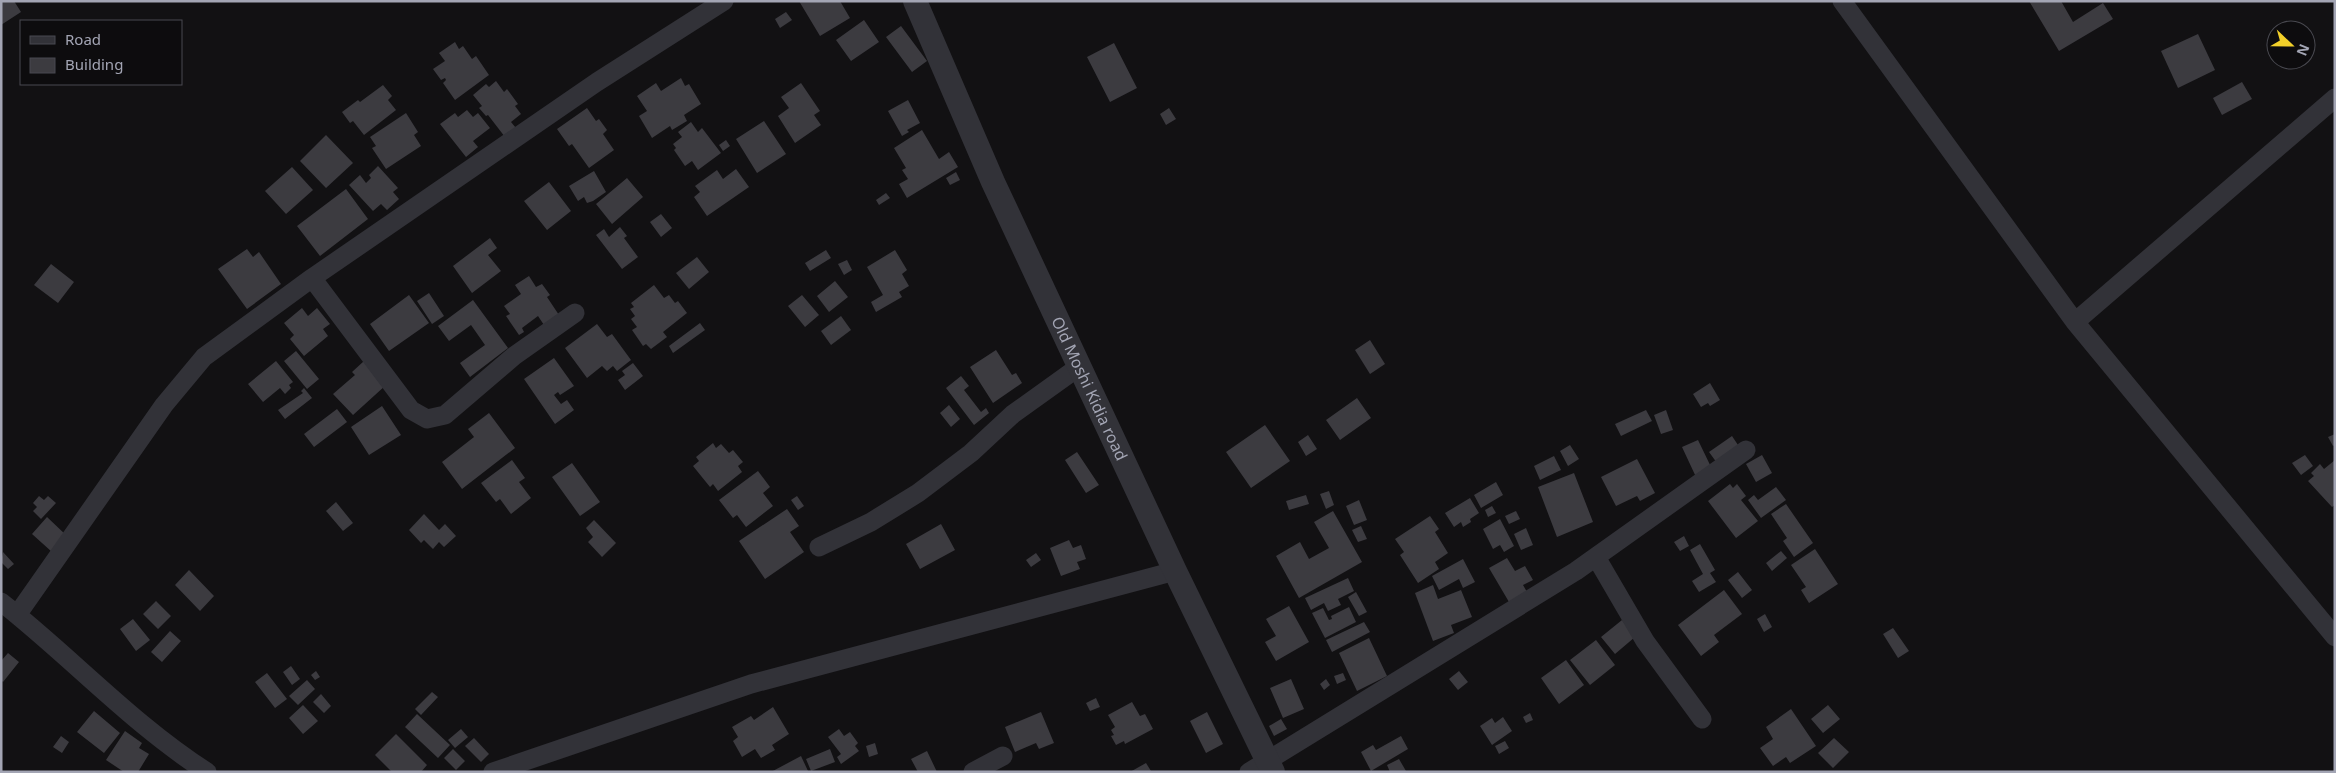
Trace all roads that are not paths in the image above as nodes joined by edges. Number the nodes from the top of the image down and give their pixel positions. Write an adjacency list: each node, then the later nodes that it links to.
1 (724, 1): 5 (street)
2 (915, 1): 8 (street, Old Moshi Kidia road)
3 (1842, 1): 7 (street)
4 (2335, 98): 7 (street)
5 (312, 278): 6 (street); 14 (street)
6 (575, 313)
7 (2075, 322): 15 (street)
8 (1080, 366): 10 (street); 12 (street, Old Moshi Kidia road)
9 (1746, 450): 11 (street)
10 (819, 547)
11 (1596, 557): 16 (street); 18 (street)
12 (1175, 571): 18 (street, Old Moshi Kidia road); 20 (street)
13 (1, 602): 14 (street)
14 (17, 615): 19 (street)
15 (2335, 636)
16 (1702, 719)
17 (1003, 756): 21 (street)
18 (1263, 768)
19 (207, 772)
20 (493, 772)
21 (973, 772)

